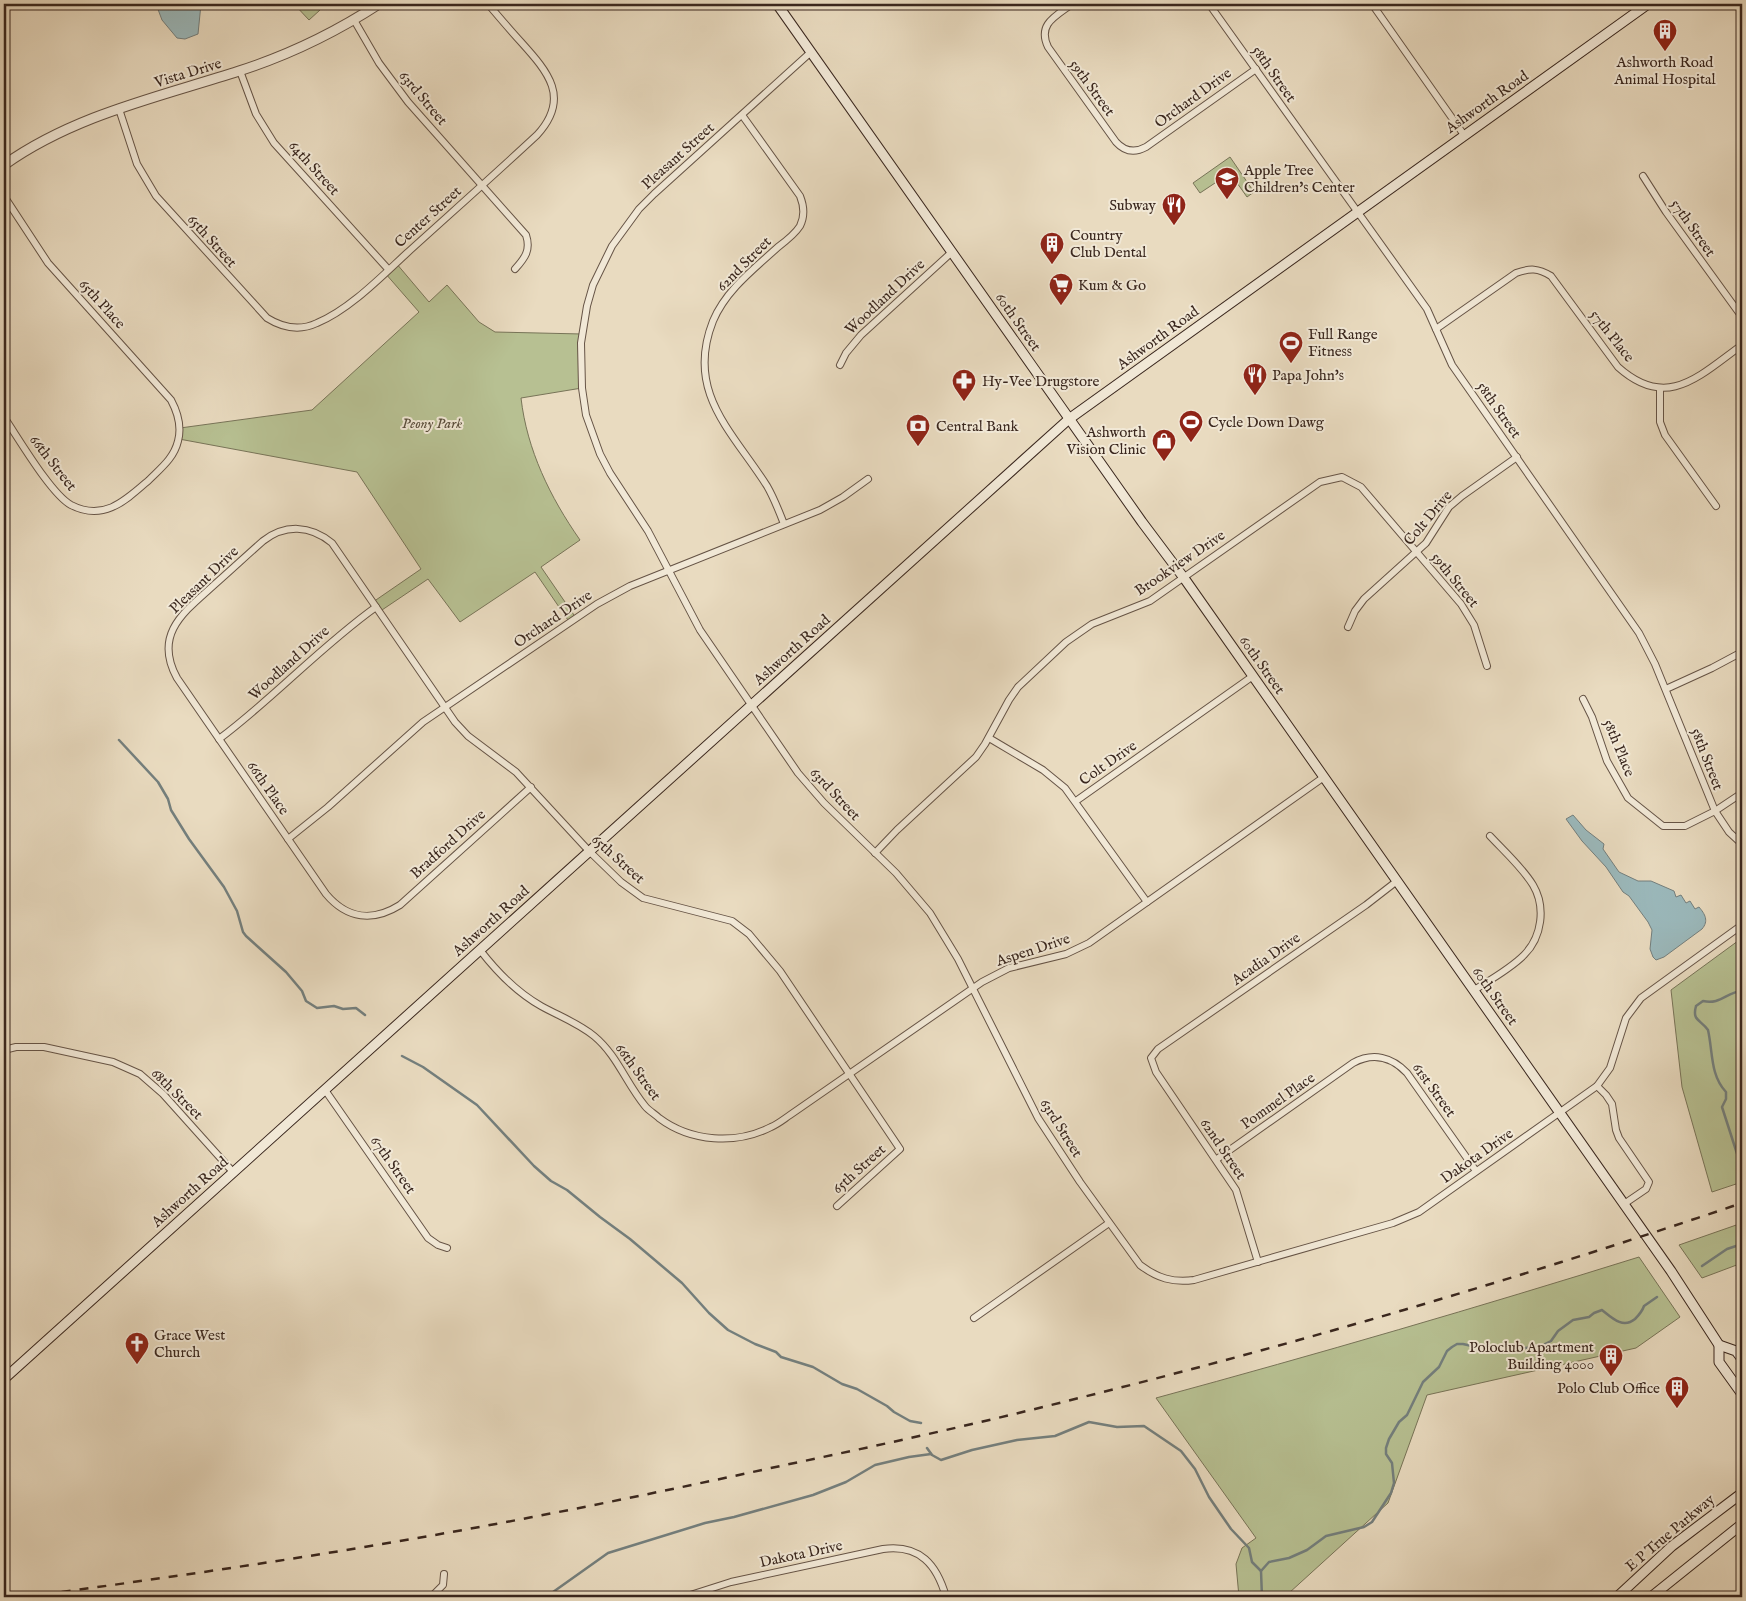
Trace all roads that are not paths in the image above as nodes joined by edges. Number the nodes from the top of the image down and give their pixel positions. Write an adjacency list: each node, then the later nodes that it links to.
1 (379, 4): 8 (main road, Vista Drive)
2 (488, 4): 18 (street, Center Street)
3 (777, 4): 9 (main road, 60th Street)
4 (1072, 4): 15 (street, 59th Street)
5 (1209, 4): 10 (street, 58th Street)
6 (1372, 4): 14 (street)
7 (1648, 4): 14 (main road, Ashworth Road)
8 (354, 20): 11 (main road, Vista Drive); 18 (street, 63rd Street)
9 (811, 52): 13 (street, Pleasant Street); 21 (main road, 60th Street)
10 (1256, 69): 15 (street, Orchard Drive); 20 (street, 58th Street)
11 (240, 71): 12 (main road, Vista Drive); 23 (street, 64th Street)
12 (119, 109): 16 (main road, Vista Drive); 25 (street, 65th Street)
13 (742, 115): 24 (street, Pleasant Street); 38 (street, 62nd Street)
14 (1464, 135): 20 (main road, Ashworth Road)
15 (1146, 147)
16 (4, 165)
17 (1643, 176): 26 (street, 57th Street)
18 (482, 185): 22 (street, 63rd Street); 23 (street, Center Street)
19 (4, 196): 37 (street, 65th Place)
20 (1356, 212): 27 (street, 58th Street); 32 (main road, Ashworth Road)
21 (952, 252): 29 (street, Woodland Drive); 32 (main road, 60th Street)
22 (515, 269)
23 (388, 270): 25 (street, Center Street)
24 (589, 300): 41 (street, 63rd Street)
25 (334, 314)
26 (1742, 317)
27 (1436, 329): 30 (street, 57th Place); 33 (street, 58th Street)
28 (1742, 345): 30 (street)
29 (840, 365)
30 (1660, 389): 36 (street)
31 (4, 417): 37 (street, 66th Street)
32 (1069, 419): 42 (main road, 60th Street); 51 (main road, Ashworth Road)
33 (1517, 457): 40 (street, Colt Drive); 49 (street, 58th Street)
34 (868, 479): 38 (street, Orchard Drive)
35 (1368, 495): 40 (street, 59th Street); 42 (street, Brookview Drive)
36 (1716, 506)
37 (92, 510)
38 (784, 524): 41 (street, Orchard Drive)
39 (263, 542): 43 (street, 65th Street); 45 (street, Pleasant Drive)
40 (1417, 552): 44 (street, Colt Drive); 47 (street, 59th Street)
41 (669, 571): 51 (street, 63rd Street); 52 (street, Orchard Drive)
42 (1184, 578): 48 (main road, 60th Street); 53 (street, Brookview Drive)
43 (376, 607): 52 (street, 65th Street); 54 (street, Woodland Drive)
44 (1348, 627)
45 (169, 641): 54 (street, 66th Place)
46 (1742, 652): 49 (street)
47 (1487, 666)
48 (1253, 676): 55 (main road, 60th Street); 58 (street, Colt Drive)
49 (1666, 689): 59 (street, 58th Street)
50 (1583, 699): 59 (street, 58th Place)
51 (751, 705): 63 (main road, Ashworth Road); 64 (street, 63rd Street)
52 (444, 708): 56 (street, 65th Street); 61 (street, Orchard Drive)
53 (989, 738): 58 (street); 64 (street, Brookview Drive)
54 (219, 739): 61 (street, 66th Place)
55 (1324, 777): 65 (main road, 60th Street); 66 (street, Aspen Drive)
56 (530, 787): 63 (street, 65th Street); 67 (street, Bradford Drive)
57 (1742, 794): 59 (street, 58th Place)
58 (1076, 801): 66 (street)
59 (1714, 811): 62 (street, 58th Street)
60 (1490, 836): 71 (street)
61 (288, 839): 67 (street, 66th Place)
62 (1742, 844)
63 (589, 851): 69 (main road, Ashworth Road); 75 (street, 65th Street)
64 (875, 852): 70 (street, 63rd Street)
65 (1397, 881): 71 (main road, 60th Street); 73 (street, Acadia Drive)
66 (1146, 902): 70 (street, Aspen Drive)
67 (379, 914)
68 (1742, 925): 76 (street, Dakota Drive)
69 (480, 950): 77 (main road, Ashworth Road); 79 (street, 66th Street)
70 (973, 988): 75 (street, Aspen Drive); 85 (street, 63rd Street)
71 (1474, 990): 78 (main road, 60th Street)
72 (4, 1050): 82 (street, 68th Street)
73 (1151, 1058): 80 (street, 62nd Street)
74 (1353, 1063): 80 (street, Pommel Place); 81 (street, 61st Street)
75 (850, 1074): 79 (street, Aspen Drive); 84 (street, 65th Street)
76 (1597, 1086): 78 (street, Dakota Drive); 83 (street)
77 (324, 1090): 82 (main road, Ashworth Road); 86 (street, 67th Street)
78 (1560, 1112): 81 (street, Dakota Drive); 83 (main road, 60th Street)
79 (744, 1136)
80 (1217, 1159): 87 (street, 62nd Street)
81 (1476, 1171): 87 (street, Dakota Drive)
82 (234, 1172): 92 (main road, Ashworth Road)
83 (1624, 1204): 90 (main road, 60th Street)
84 (837, 1206)
85 (1109, 1223): 88 (street, 63rd Street); 89 (street)
86 (447, 1248)
87 (1258, 1262): 88 (street, Dakota Drive)
88 (1148, 1271)
89 (974, 1318)
90 (1719, 1344): 91 (main road, 60th Street); 93 (main road, 60th Street)
91 (1742, 1359)
92 (4, 1379)
93 (1742, 1394)
94 (1742, 1492): 100 (main road, E P True Parkway)
95 (1742, 1524): 101 (main road)
96 (444, 1574): 97 (street)
97 (431, 1597)
98 (684, 1597): 99 (street, Dakota Drive)
99 (946, 1597)
100 (1617, 1597)
101 (1651, 1597)

